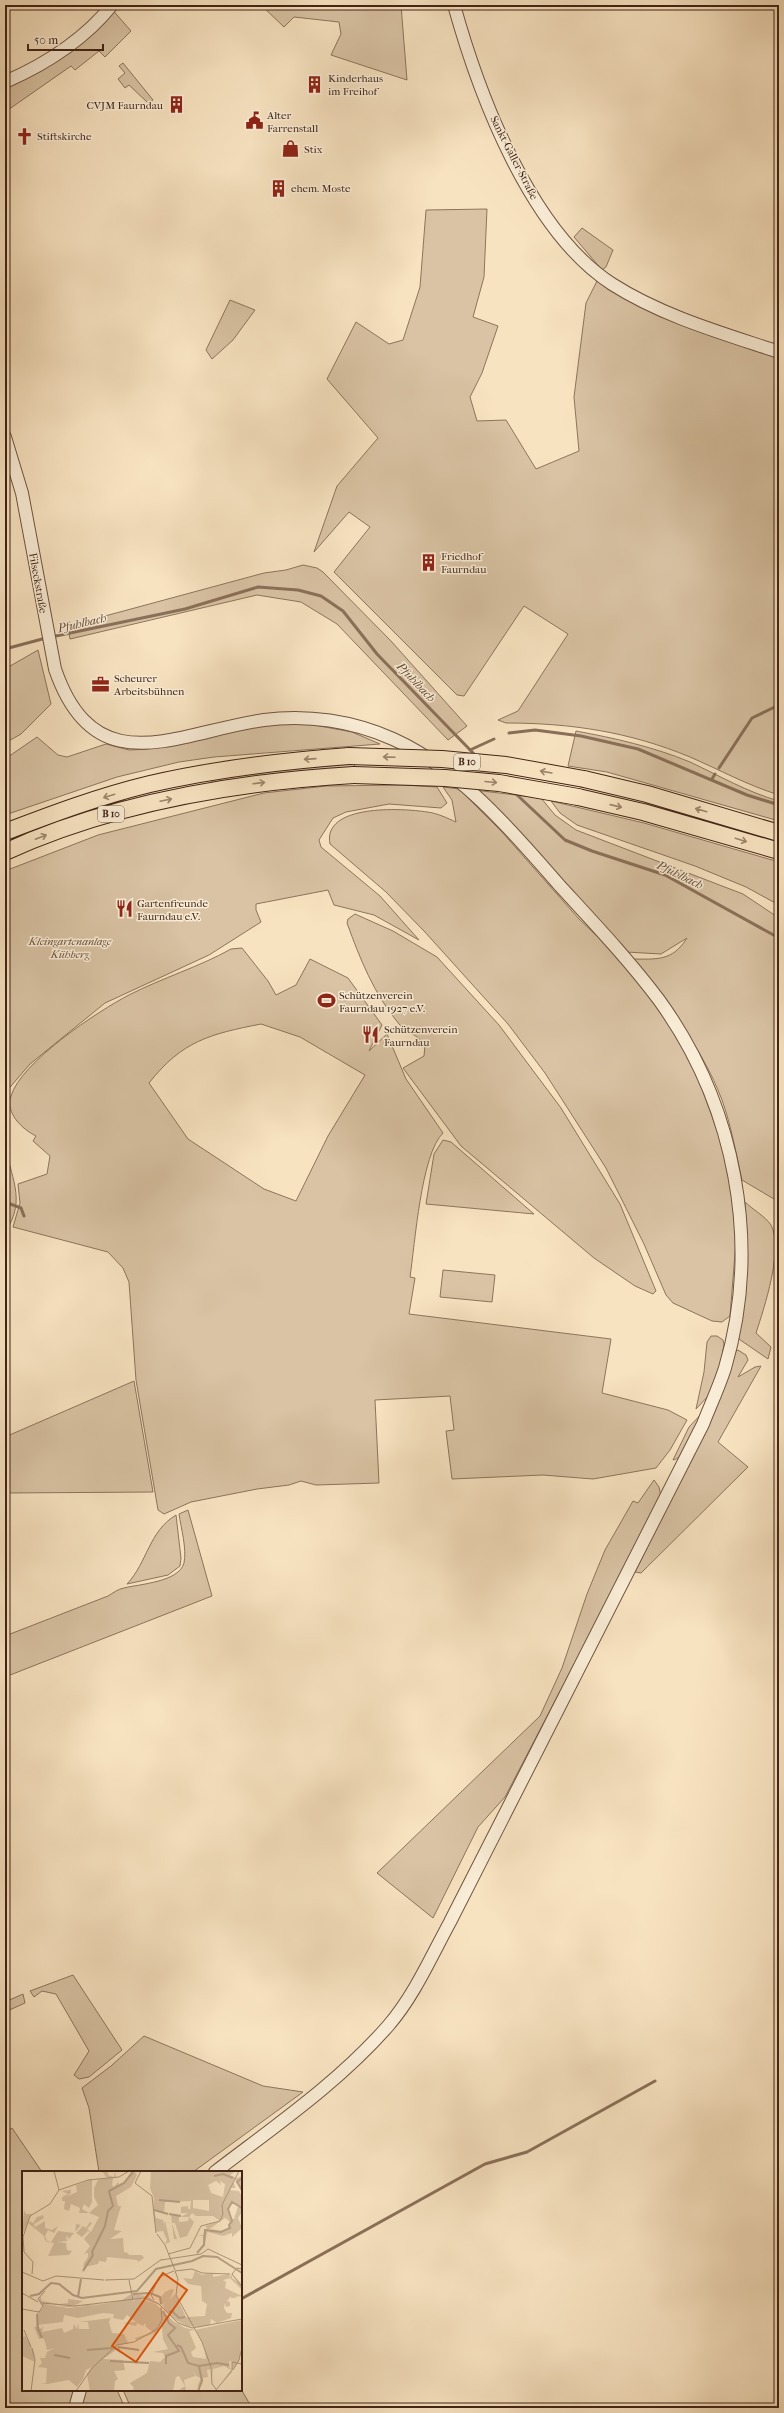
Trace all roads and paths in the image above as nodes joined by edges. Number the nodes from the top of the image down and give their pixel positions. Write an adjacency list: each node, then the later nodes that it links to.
1 (112, 5): 3 (street)
2 (454, 5): 4 (street, Sankt-Galler-Straße)
3 (5, 82)
4 (779, 352)
5 (5, 437): 10 (street, Filseckstraße)
6 (5, 832): 7 (highway, B 10, one-way to 6, bridge)
7 (779, 833)
8 (779, 851): 9 (highway, B 10, one-way to 8, bridge)
9 (5, 852)
10 (216, 2171)
11 (80, 2391): 12 (street)
12 (75, 2408)

